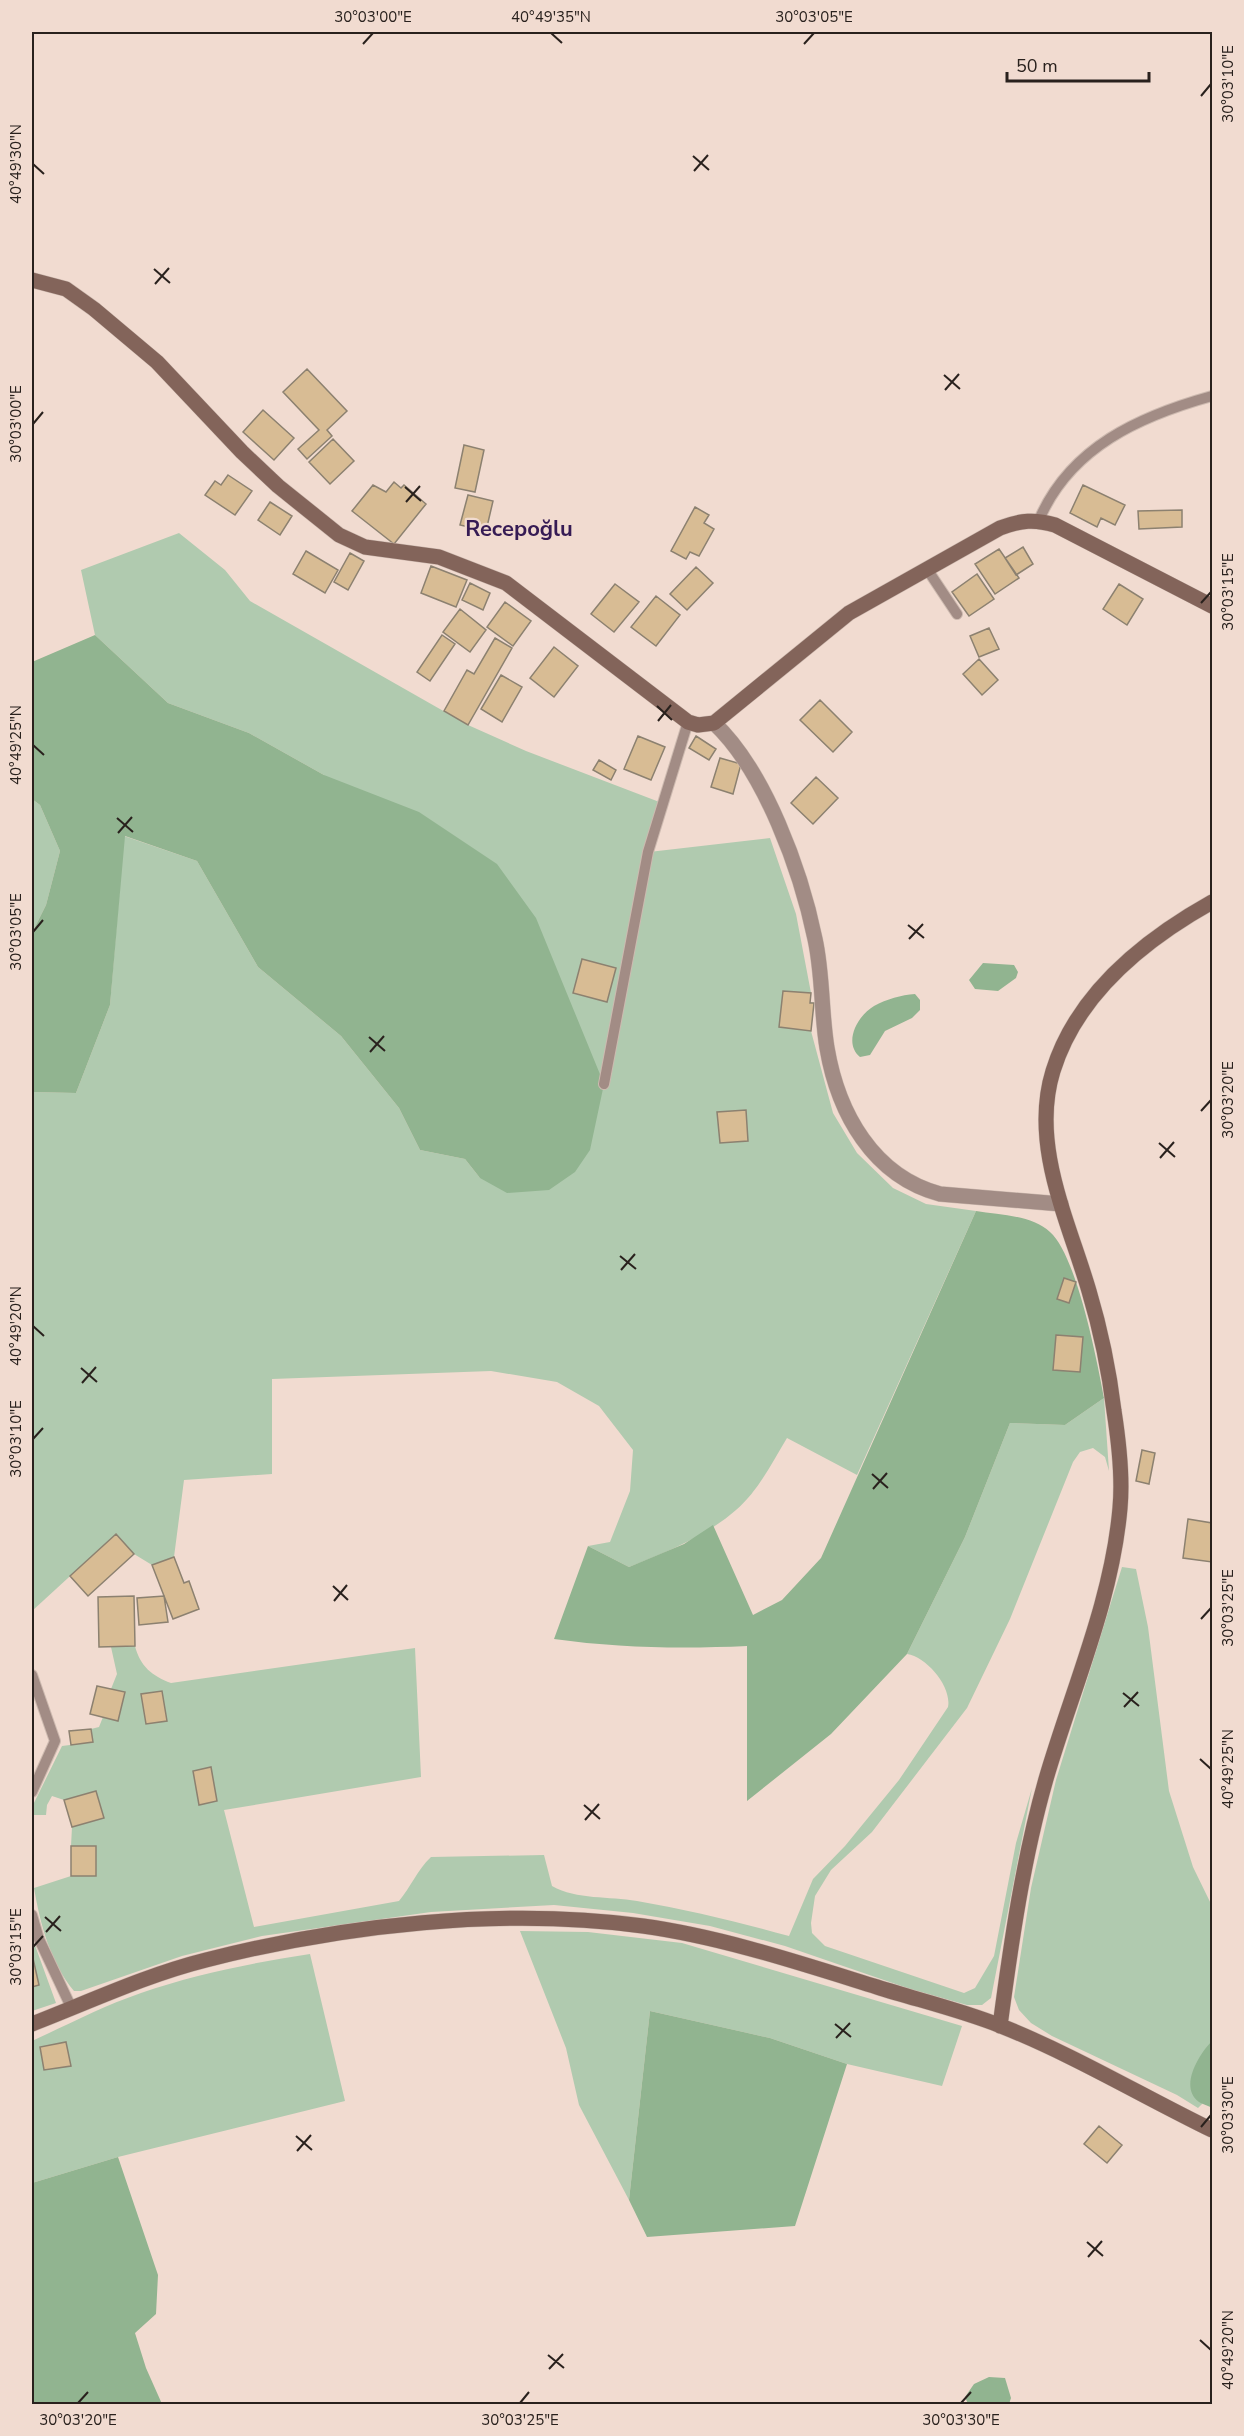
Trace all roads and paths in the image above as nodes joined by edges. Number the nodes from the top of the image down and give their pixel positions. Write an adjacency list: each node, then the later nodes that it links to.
1 (32, 280): 7 (street)
2 (1212, 396): 3 (lane)
3 (1039, 520): 4 (street); 5 (street)
4 (927, 569): 6 (lane); 8 (street)
5 (1212, 606)
6 (957, 614)
7 (688, 722): 8 (street); 10 (lane)
8 (714, 723): 11 (street)
9 (1212, 902): 11 (street)
10 (604, 1084)
11 (1061, 1204): 17 (street)
12 (32, 1675): 13 (lane)
13 (32, 1792)
14 (32, 1915): 15 (lane)
15 (72, 2009): 16 (street); 17 (street)
16 (32, 2024)
17 (1000, 2026): 18 (street)
18 (1212, 2130)

